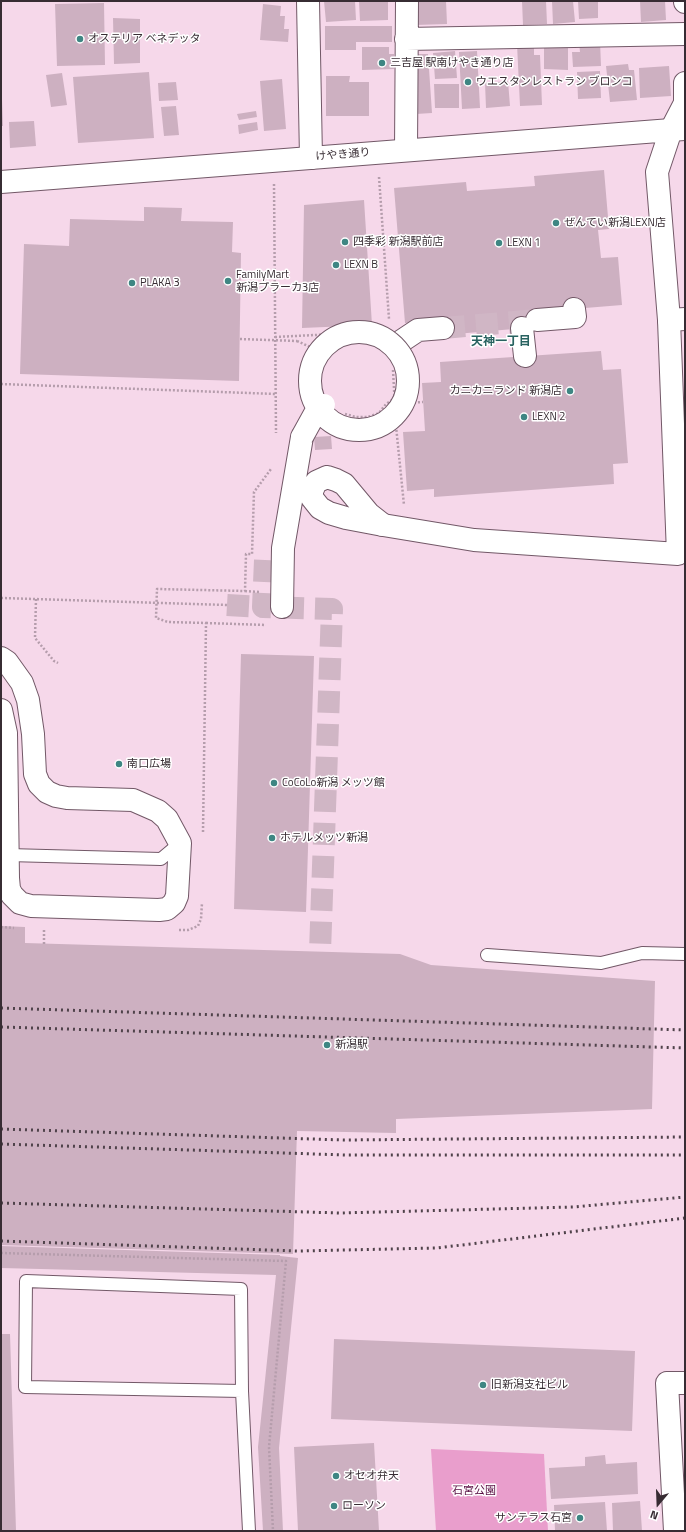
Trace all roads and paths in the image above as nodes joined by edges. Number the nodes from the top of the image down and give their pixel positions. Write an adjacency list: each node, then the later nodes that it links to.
1 (308, 1): 8 (street)
2 (407, 1): 4 (street)
3 (685, 34): 4 (street)
4 (406, 39): 7 (street)
5 (685, 83): 6 (street)
6 (678, 129): 7 (street, けやき通り); 12 (street)
7 (406, 150): 8 (street, けやき通り)
8 (311, 158): 9 (street, けやき通り)
9 (273, 160): 10 (street, けやき通り); 14 (path)
10 (1, 182)
11 (574, 309): 18 (street)
12 (677, 319): 25 (street)
13 (443, 328): 16 (street)
14 (275, 337): 16 (path); 20 (path)
15 (240, 339): 17 (path, bridge)
16 (388, 339): 17 (street, bridge); 21 (street, bridge)
17 (319, 351): 22 (street, bridge)
18 (525, 356)
19 (1, 384): 20 (path)
20 (276, 394): 26 (path)
21 (401, 402): 22 (path); 22 (street, bridge)
22 (321, 406): 34 (street, bridge)
23 (396, 426): 24 (path)
24 (330, 429)
25 (680, 434): 29 (street)
26 (276, 440)
27 (272, 468): 32 (path)
28 (383, 525): 29 (street)
29 (682, 556)
30 (1, 598): 31 (path)
31 (36, 599): 32 (path); 38 (path)
32 (156, 603): 33 (path)
33 (227, 605)
34 (282, 607)
35 (206, 623): 36 (path)
36 (268, 625)
37 (1, 658): 40 (street)
38 (58, 663)
39 (1, 710): 41 (street)
40 (180, 843): 41 (lane); 41 (street)
41 (8, 855)
42 (44, 929): 43 (path)
43 (44, 944)
44 (685, 954): 45 (lane)
45 (487, 955)
46 (1, 1253): 50 (path)
47 (685, 1383): 51 (street)
48 (242, 1391): 48 (lane); 49 (lane)
49 (249, 1531)
50 (273, 1531)
51 (675, 1531)

